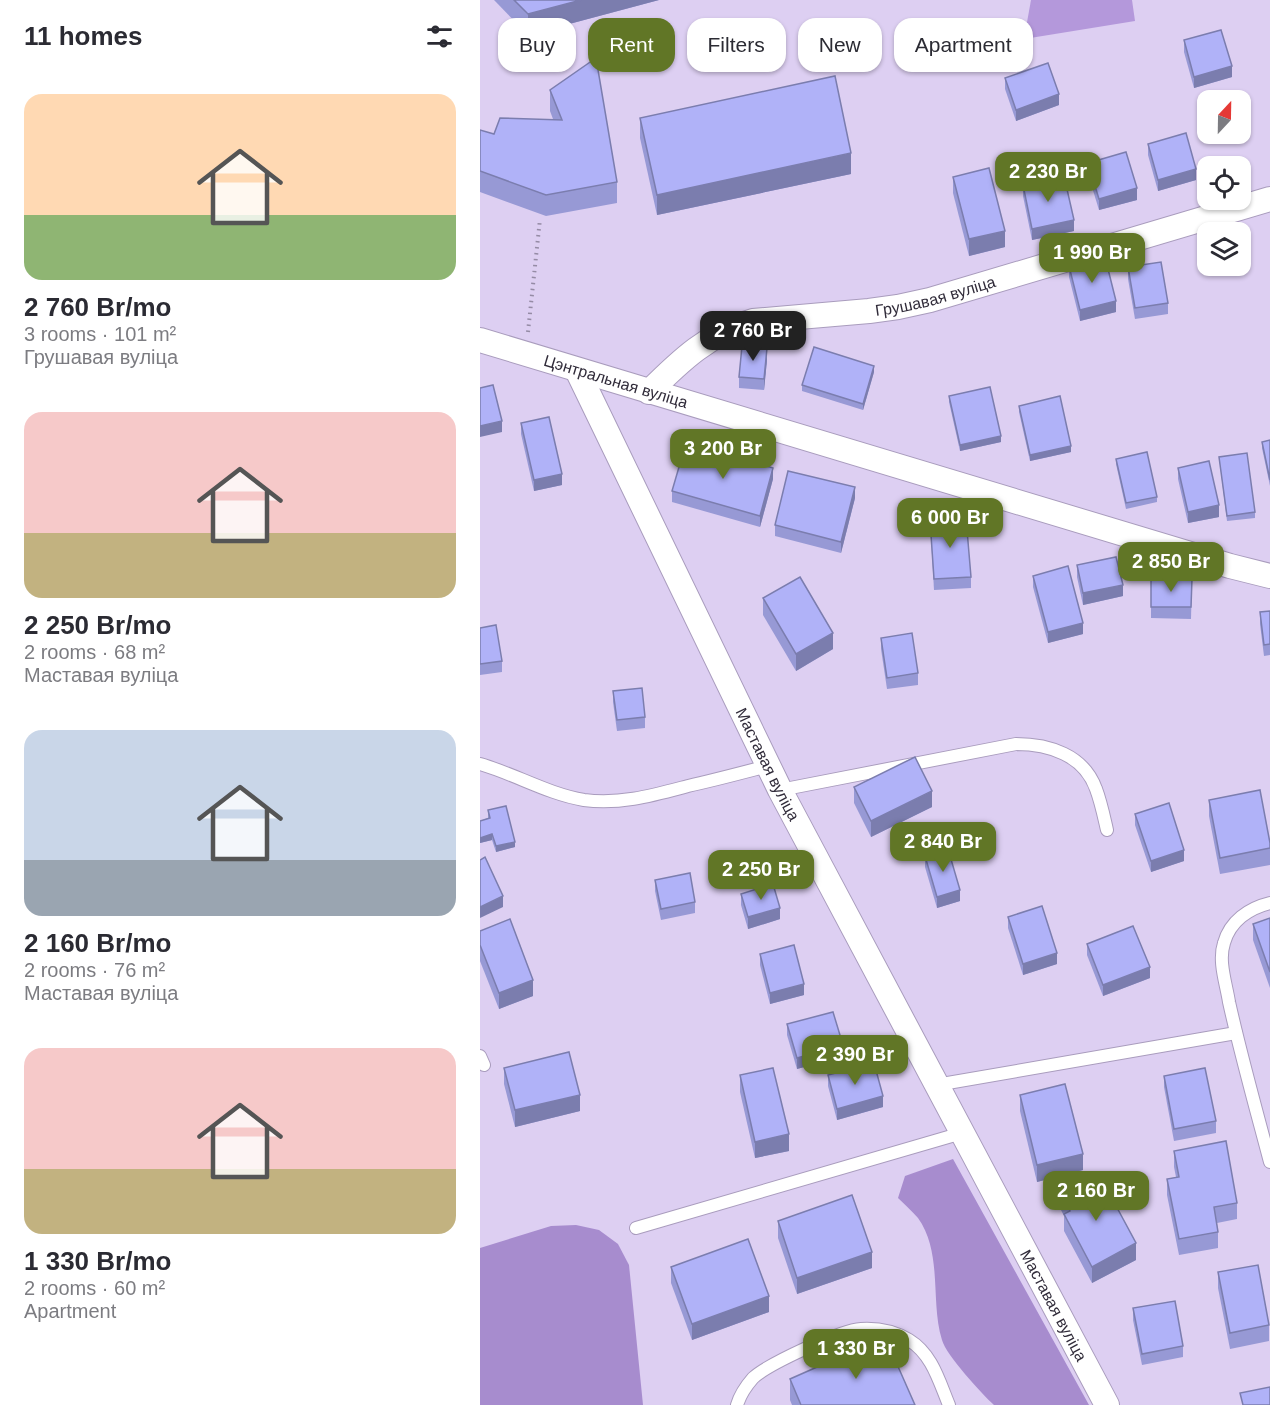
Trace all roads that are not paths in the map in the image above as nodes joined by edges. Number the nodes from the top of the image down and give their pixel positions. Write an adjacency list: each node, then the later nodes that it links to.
1 (1270, 199): 4 (street, Грушавая вуліца)
2 (480, 340): 3 (street, Цэнтральная вуліца)
3 (577, 370): 4 (street, Цэнтральная вуліца); 7 (street, Маставая вуліца)
4 (649, 392): 5 (street, Цэнтральная вуліца)
5 (1270, 576)
6 (480, 764): 7 (lane)
7 (768, 766): 8 (street, Маставая вуліца)
8 (780, 790): 9 (lane); 12 (street, Маставая вуліца)
9 (1107, 830)
10 (1270, 903): 11 (lane)
11 (1236, 1033): 12 (lane); 14 (lane)
12 (936, 1085): 13 (street, Маставая вуліца)
13 (962, 1133): 15 (lane); 18 (street, Маставая вуліца)
14 (1270, 1162)
15 (636, 1228)
16 (737, 1405): 17 (lane)
17 (949, 1405)
18 (1107, 1405)

